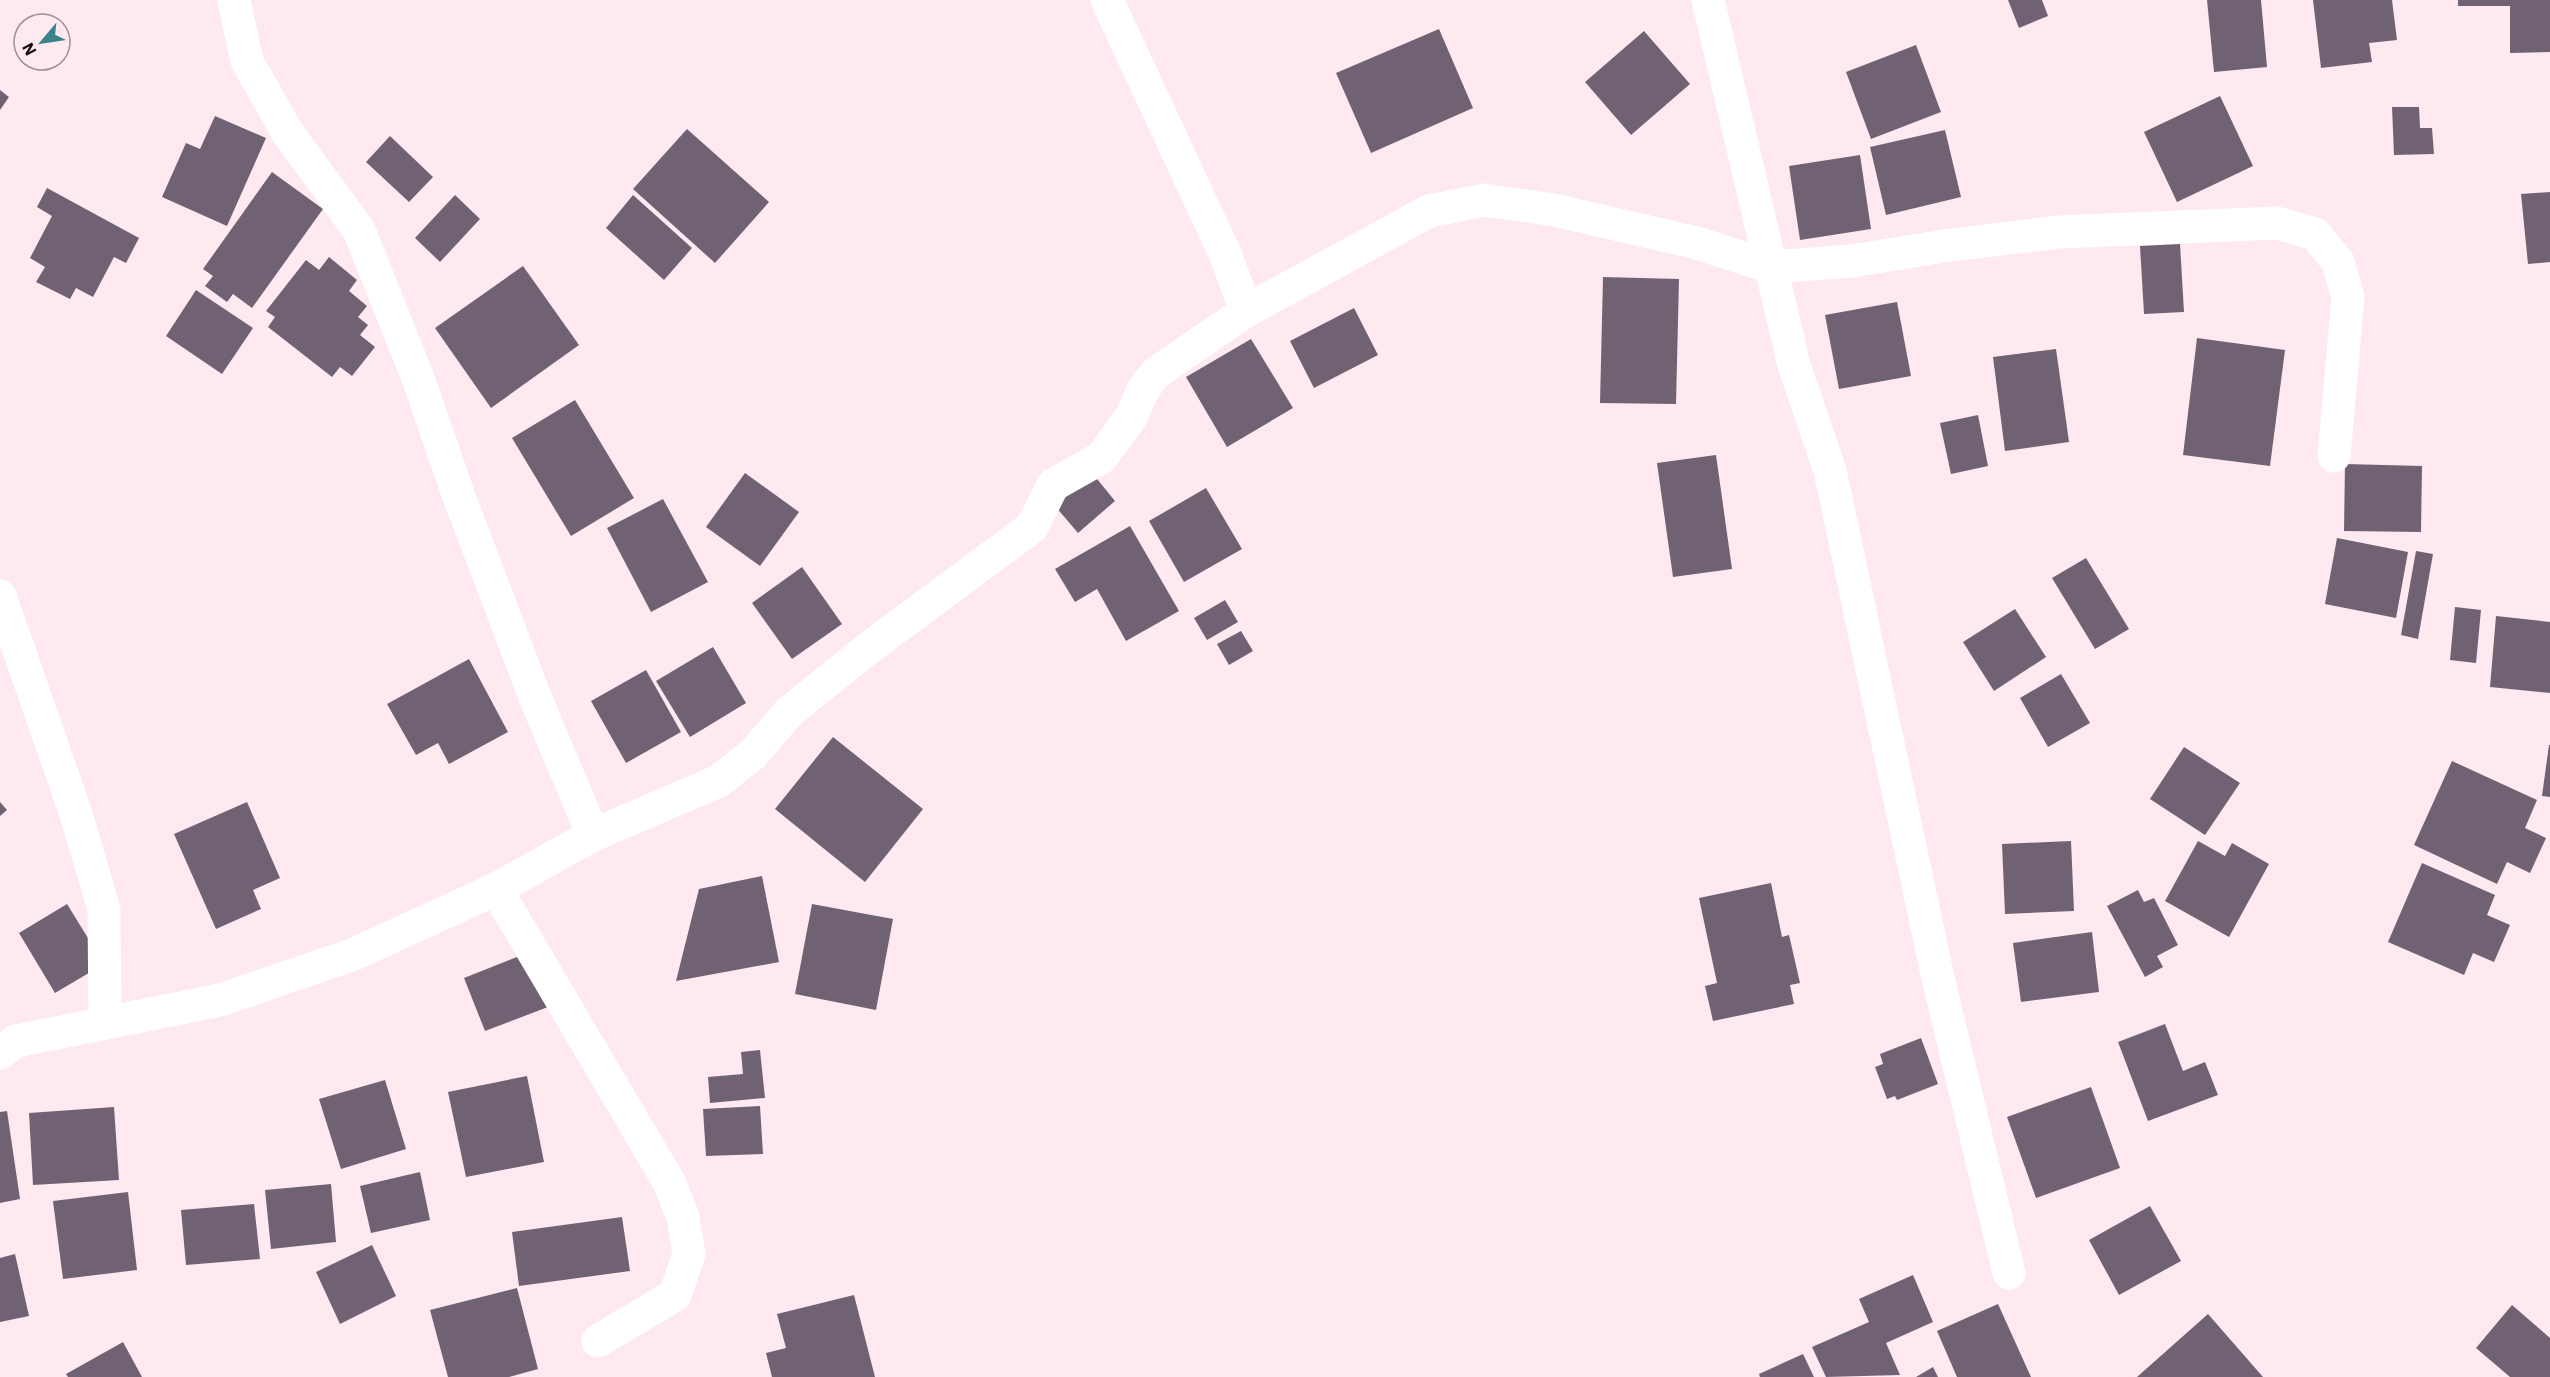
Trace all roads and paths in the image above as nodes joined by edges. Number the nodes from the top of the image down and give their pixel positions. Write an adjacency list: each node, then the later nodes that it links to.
1 (234, 0): 8 (street)
2 (1107, 0): 5 (street)
3 (1708, 0): 4 (street)
4 (1771, 267): 5 (street); 6 (street); 12 (street)
5 (1246, 311): 8 (street)
6 (2334, 456)
7 (0, 596): 10 (street)
8 (593, 835): 9 (street)
9 (496, 889): 10 (street); 13 (street)
10 (105, 1023): 11 (street)
11 (0, 1053)
12 (2009, 1272)
13 (598, 1341)

